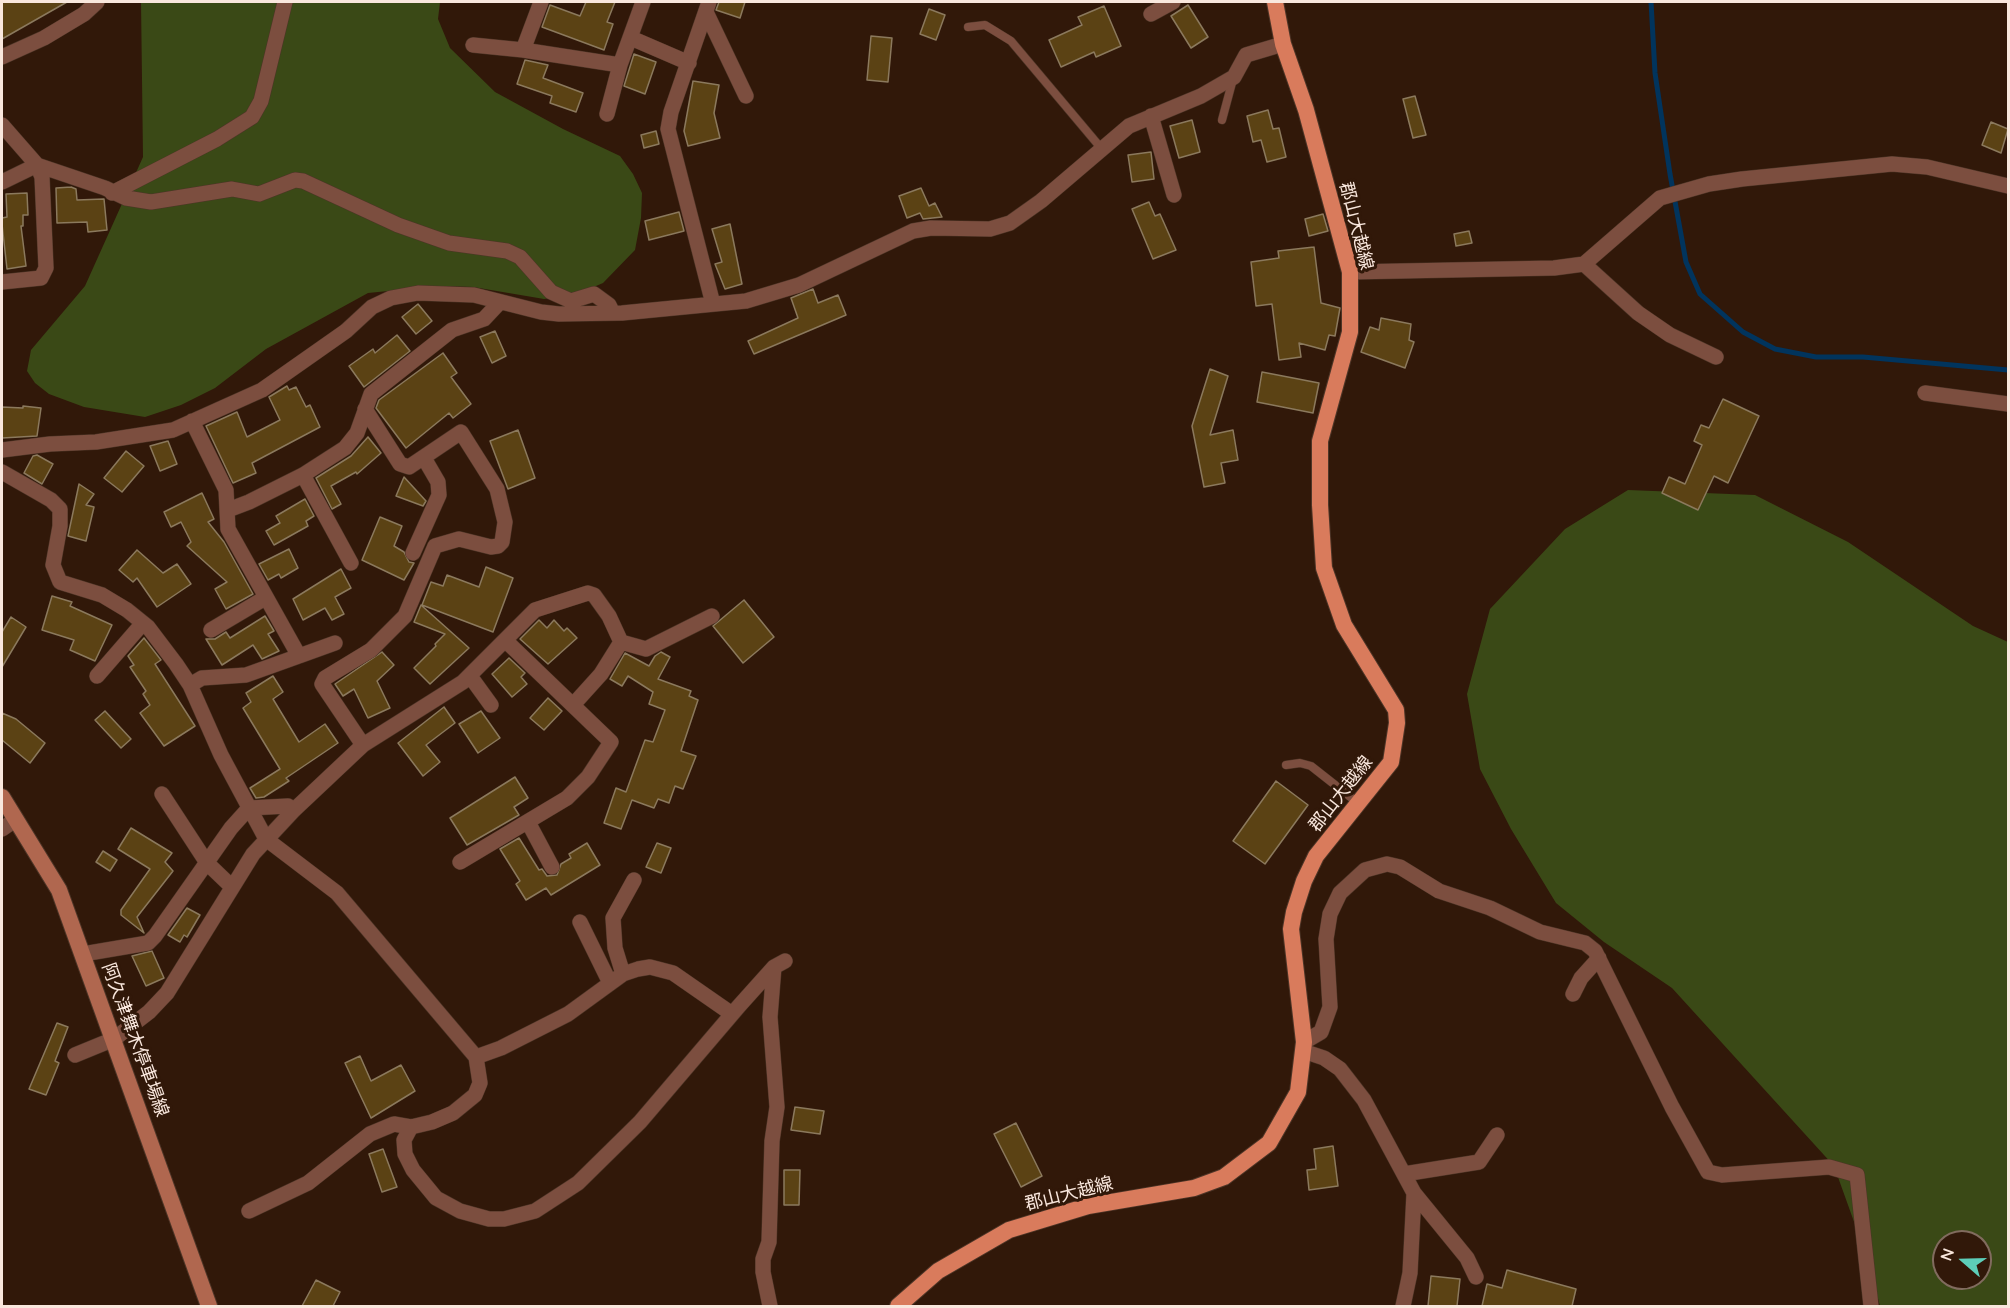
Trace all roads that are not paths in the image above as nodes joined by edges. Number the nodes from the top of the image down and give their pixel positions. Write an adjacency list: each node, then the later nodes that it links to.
1 (97, 2): 14 (street)
2 (285, 2): 27 (street)
3 (541, 2): 13 (street)
4 (643, 2): 10 (street)
5 (1173, 2): 8 (street)
6 (1275, 2): 11 (main road, 郡山大越線)
7 (708, 7): 15 (street); 18 (street)
8 (1151, 14)
9 (968, 27): 23 (lane)
10 (631, 38): 15 (street); 16 (street)
11 (1283, 44): 17 (street); 30 (main road, 郡山大越線)
12 (473, 45): 13 (street)
13 (523, 50): 16 (street)
14 (2, 57)
15 (689, 63): 33 (street)
16 (620, 65): 19 (street)
17 (1234, 77): 20 (street); 21 (lane)
18 (746, 96)
19 (607, 114)
20 (1151, 116): 23 (street); 28 (street)
21 (1222, 120)
22 (2, 125): 24 (street)
23 (1101, 148): 33 (street)
24 (37, 165): 25 (street); 27 (street); 31 (street)
25 (2, 182)
26 (2008, 186): 29 (street)
27 (112, 193): 34 (street)
28 (1174, 195)
29 (1584, 264): 30 (street); 35 (street)
30 (1350, 272): 64 (main road, 郡山大越線)
31 (2, 282)
32 (500, 302): 34 (street); 38 (street); 39 (street)
33 (713, 304): 34 (street)
34 (613, 313)
35 (1716, 357)
36 (1925, 393): 37 (street)
37 (2008, 404)
38 (365, 409): 41 (street); 43 (street)
39 (192, 421): 40 (street); 44 (street)
40 (2, 450)
41 (424, 458): 45 (street); 60 (street)
42 (2, 472): 49 (street)
43 (303, 475): 44 (street); 46 (street)
44 (228, 510): 47 (street)
45 (413, 552)
46 (351, 563)
47 (265, 598): 50 (street); 54 (street)
48 (712, 616): 52 (street)
49 (143, 623): 55 (street); 57 (street)
50 (211, 630)
51 (506, 640): 52 (street); 56 (street); 59 (street)
52 (621, 642): 59 (street)
53 (335, 643): 54 (street)
54 (299, 656): 57 (street)
55 (98, 676)
56 (470, 676): 58 (street); 60 (street)
57 (190, 685): 65 (street)
58 (491, 705)
59 (573, 705): 67 (street)
60 (363, 745): 66 (street)
61 (1286, 765): 64 (lane)
62 (162, 794): 71 (street)
63 (2, 797): 68 (main road, 阿久津舞木停車場線)
64 (1359, 804): 83 (main road, 郡山大越線)
65 (249, 808): 66 (street); 69 (street); 71 (street)
66 (294, 810): 69 (street)
67 (528, 822): 70 (street); 72 (street)
68 (8, 824): 76 (main road, 阿久津舞木停車場線)
69 (266, 839): 74 (street); 85 (street)
70 (460, 862)
71 (207, 863): 74 (street); 76 (street)
72 (552, 867)
73 (634, 880): 78 (street)
74 (232, 887): 82 (street)
75 (580, 922): 79 (street)
76 (82, 954): 82 (main road, 阿久津舞木停車場線)
77 (1599, 958): 80 (street); 83 (street); 96 (street)
78 (623, 974): 79 (street); 81 (street)
79 (610, 983): 85 (street)
80 (1573, 994)
81 (732, 1014): 86 (street); 93 (street)
82 (114, 1039): 84 (street); 92 (main road, 阿久津舞木停車場線)
83 (1304, 1047): 88 (street); 94 (main road, 郡山大越線)
84 (75, 1055)
85 (476, 1056): 86 (street)
86 (411, 1127): 90 (street)
87 (1497, 1135): 88 (street)
88 (1404, 1174): 89 (street)
89 (1414, 1193): 91 (street); 95 (street)
90 (249, 1210)
91 (1476, 1277)
92 (209, 1306)
93 (770, 1306)
94 (898, 1306)
95 (1402, 1306)
96 (1871, 1306)

